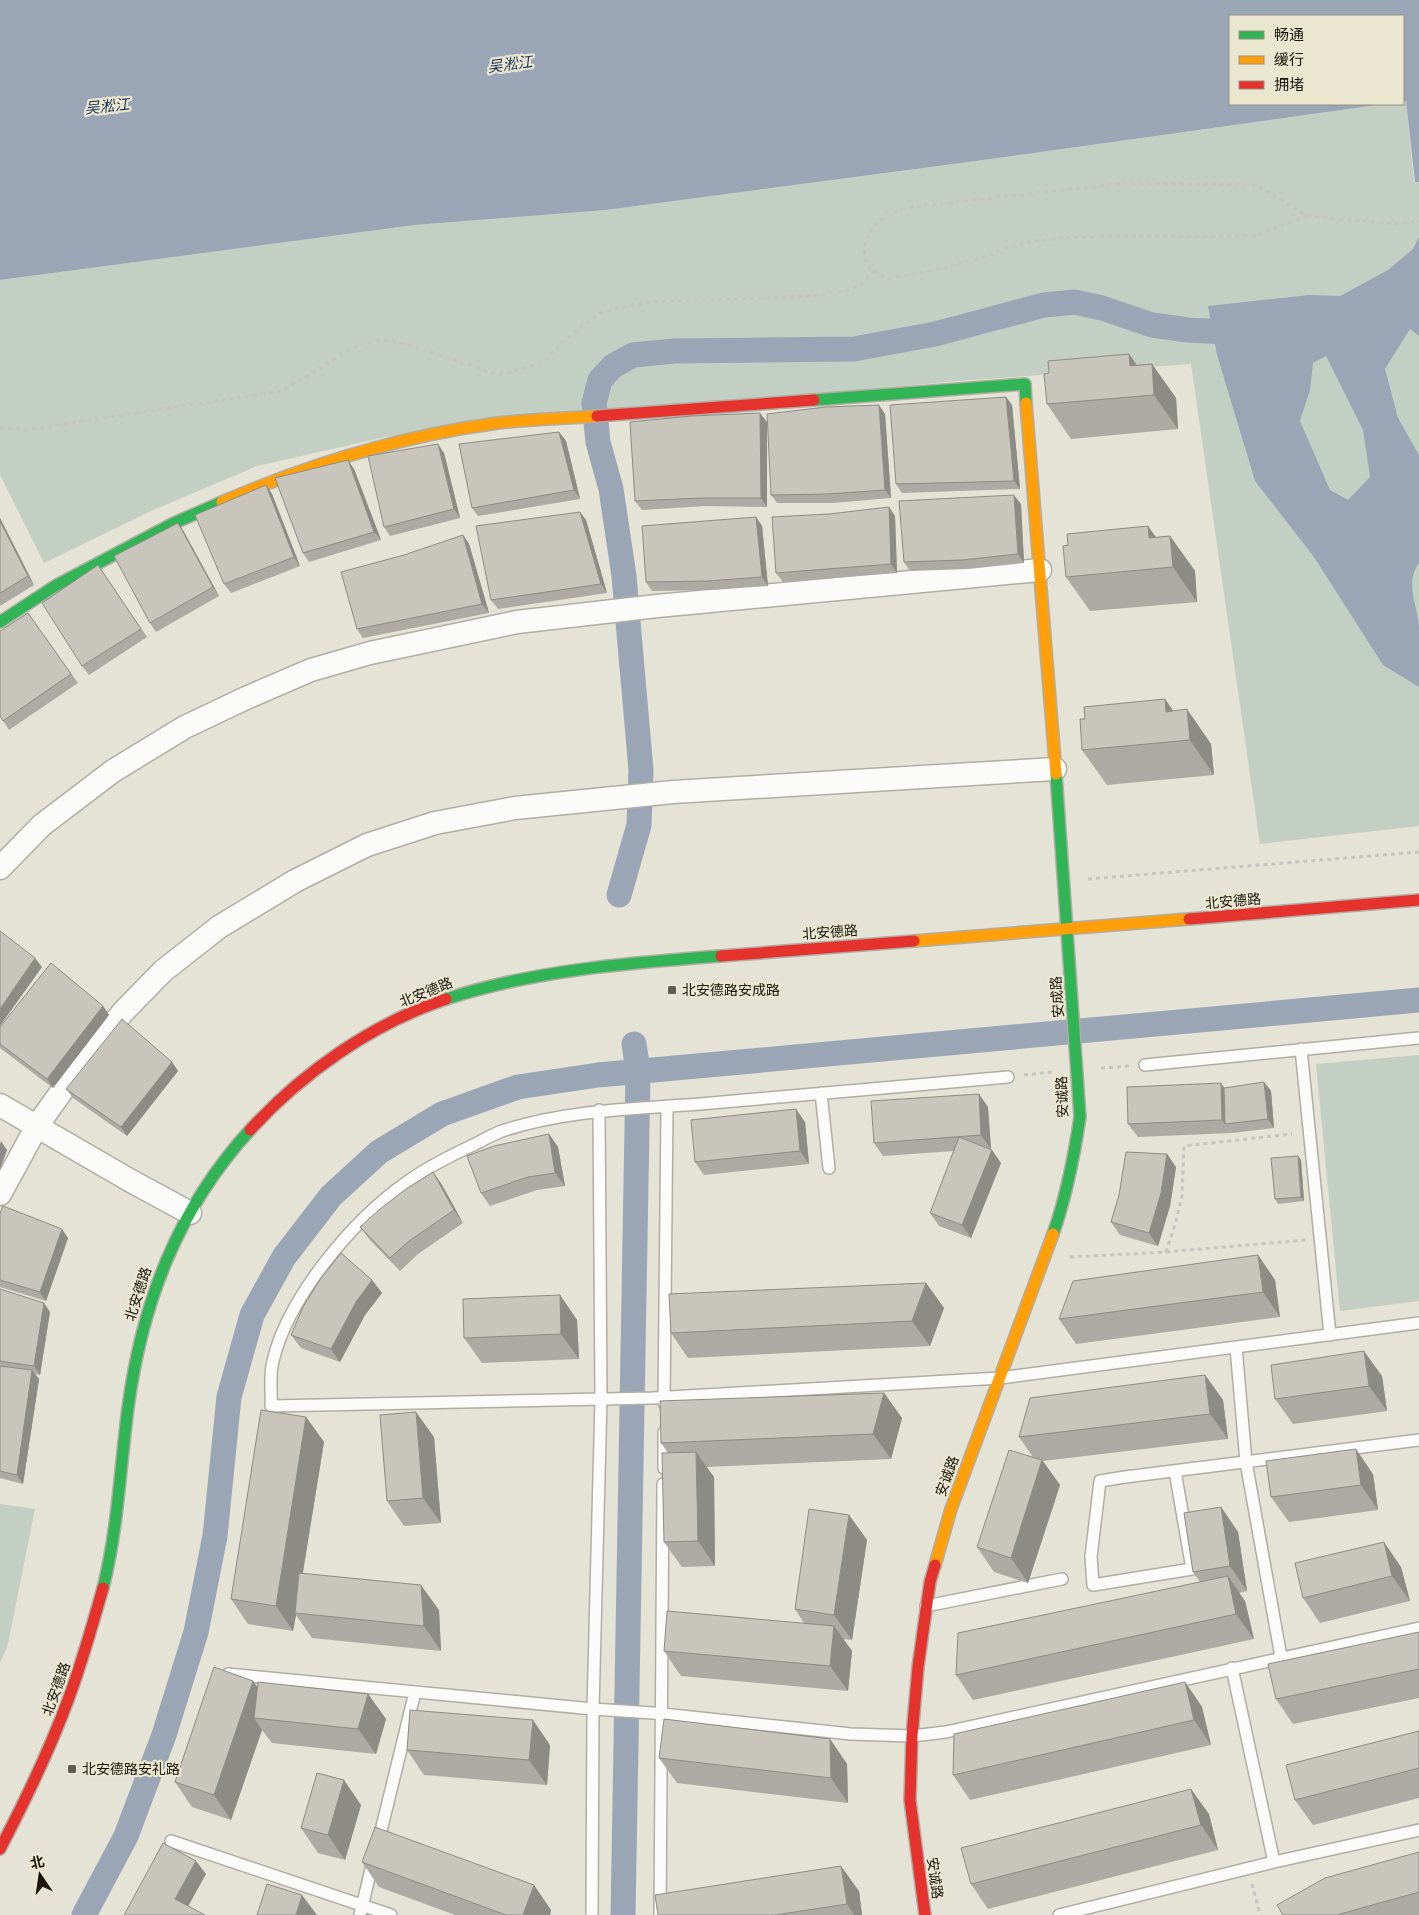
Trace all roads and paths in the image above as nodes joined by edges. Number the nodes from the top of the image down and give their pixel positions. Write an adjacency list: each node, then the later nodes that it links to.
1 (1307, 216): 2 (path); 3 (path); 3 (path)
2 (1419, 221)
3 (874, 271): 4 (path)
4 (0, 428)
5 (1040, 570): 6 (street, 安成路); 7 (street, 安成路); 9 (street)
6 (0, 622)
7 (1055, 769): 10 (street, 安成路); 24 (street)
8 (1419, 852): 10 (path)
9 (0, 868)
10 (1064, 881): 12 (street, 安成路)
11 (1419, 900): 12 (street, 北安德路)
12 (1068, 930): 15 (street, 安成路); 28 (street, 北安德路)
13 (1419, 1038): 14 (lane)
14 (1301, 1049): 16 (lane); 25 (lane)
15 (1076, 1062): 31 (street, 安诚路)
16 (1145, 1065)
17 (1108, 1067): 18 (path)
18 (1116, 1067)
19 (1008, 1077): 20 (lane)
20 (821, 1093): 22 (lane); 26 (lane)
21 (0, 1105): 24 (street)
22 (666, 1106): 23 (lane); 36 (lane)
23 (599, 1110): 37 (lane); 37 (lane)
24 (37, 1126): 27 (street); 28 (street)
25 (1309, 1132): 29 (lane); 30 (path)
26 (828, 1168)
27 (0, 1194)
28 (190, 1213): 53 (street, 北安德路)
29 (1320, 1239): 30 (path); 33 (lane)
30 (1166, 1252): 31 (path)
31 (1044, 1258): 35 (street, 安诚路)
32 (1419, 1323): 33 (lane)
33 (1330, 1335): 34 (lane)
34 (1236, 1348): 35 (lane); 39 (lane)
35 (1000, 1378): 36 (lane); 42 (street, 安诚路)
36 (664, 1396): 37 (lane); 49 (lane)
37 (607, 1398): 48 (lane)
38 (1419, 1440): 39 (lane)
39 (1246, 1462): 40 (lane); 44 (lane)
40 (1175, 1471): 40 (lane)
41 (1062, 1579): 42 (lane)
42 (926, 1606): 50 (street, 安诚路)
43 (1419, 1628): 44 (lane)
44 (1281, 1658): 45 (lane)
45 (1232, 1668): 50 (lane); 54 (lane)
46 (228, 1674): 47 (lane)
47 (415, 1692): 48 (lane); 56 (lane)
48 (593, 1709): 49 (lane); 58 (lane)
49 (657, 1714): 50 (lane); 59 (lane)
50 (912, 1736): 60 (street, 安诚路)
51 (1419, 1830): 54 (lane)
52 (171, 1841): 56 (lane)
53 (0, 1849)
54 (1274, 1862): 55 (lane)
55 (1247, 1869): 61 (lane); 62 (path)
56 (361, 1910): 57 (lane)
57 (391, 1915)
58 (592, 1915)
59 (660, 1915)
60 (925, 1915)
61 (1059, 1915)
62 (1260, 1915)

